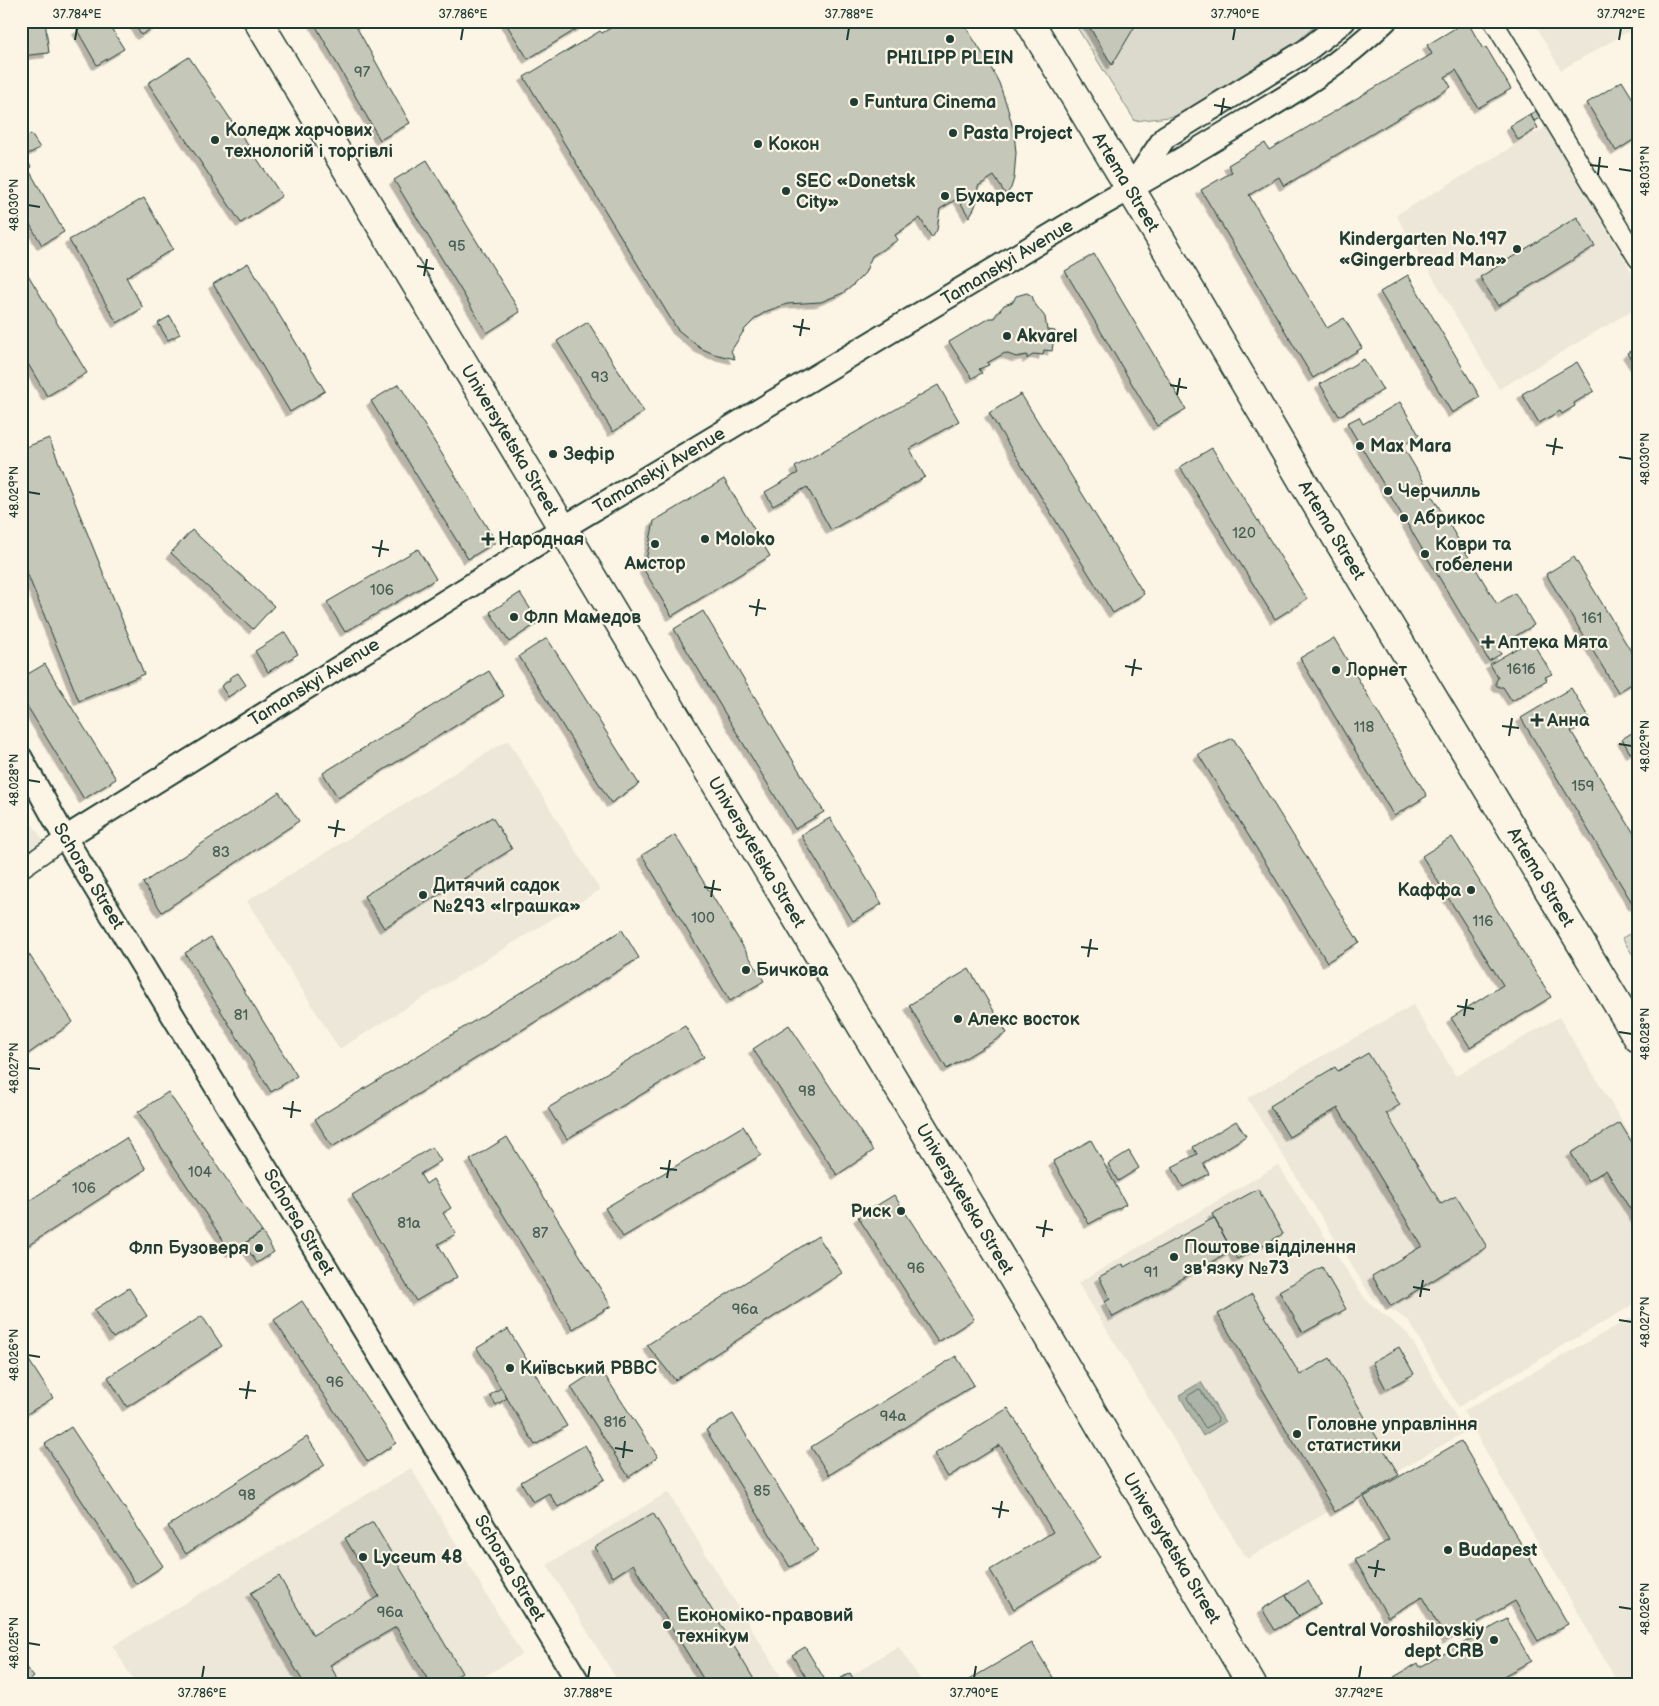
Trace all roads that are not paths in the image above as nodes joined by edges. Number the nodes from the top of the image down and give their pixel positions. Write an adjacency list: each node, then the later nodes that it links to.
1 (258, 21): 8 (main road, Universytetska Street)
2 (1029, 21): 6 (main road, Artema Street)
3 (1344, 21): 6 (street, Tamanskyi Avenue)
4 (1386, 21): 6 (street, Tamanskyi Avenue)
5 (1493, 21): 7 (street)
6 (1130, 189): 8 (street, Tamanskyi Avenue); 12 (main road, Artema Street)
7 (1638, 259)
8 (563, 528): 10 (street, Tamanskyi Avenue); 14 (main road, Universytetska Street)
9 (21, 758): 10 (street, Schorsa Street)
10 (64, 838): 11 (street); 13 (street, Schorsa Street)
11 (21, 869)
12 (1634, 1024)
13 (580, 1685)
14 (1252, 1685)

